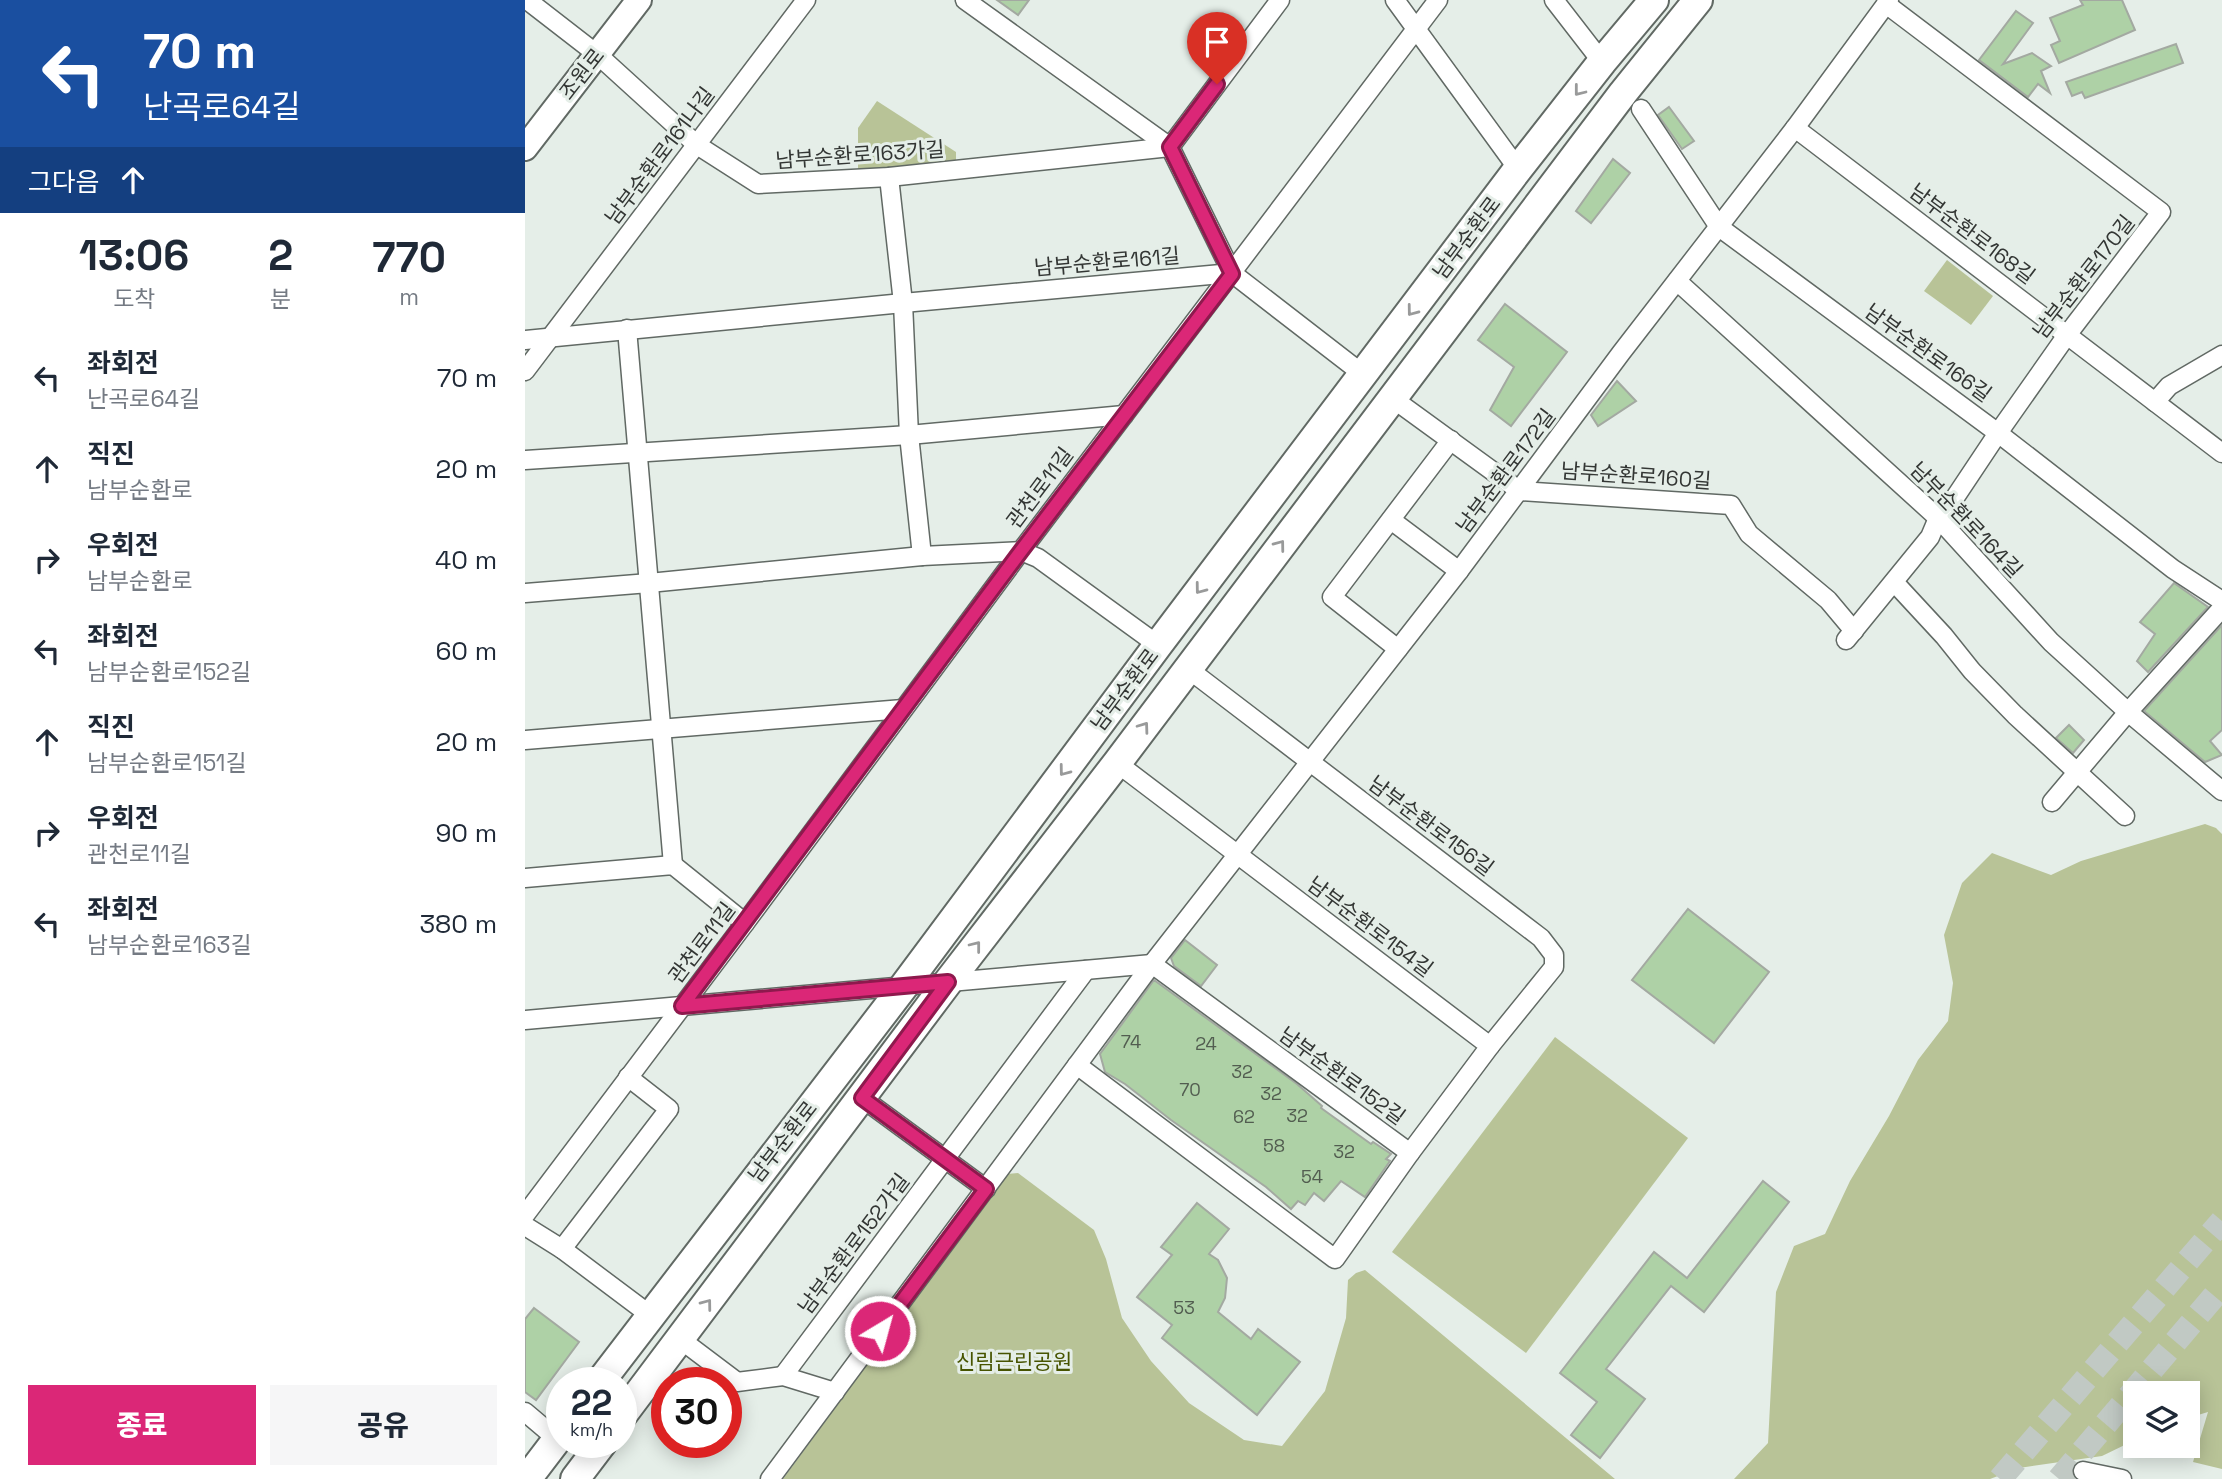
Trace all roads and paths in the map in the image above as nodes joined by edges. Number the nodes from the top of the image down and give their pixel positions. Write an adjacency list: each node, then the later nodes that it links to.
1 (527, 0): 13 (street, 남부순환로163가길)
2 (639, 0): 13 (street, 조원로)
3 (806, 0): 17 (street, 남부순환로161나길)
4 (965, 0): 18 (street)
5 (1280, 0): 18 (street)
6 (1395, 0): 12 (street)
7 (1438, 0): 12 (street, 관천로11길)
8 (1554, 0): 14 (street)
9 (1654, 0): 14 (main road, 남부순환로)
10 (1698, 0): 33 (main road, 남부순환로)
11 (1887, 2): 16 (street, 남부순환로172길); 27 (street, 남부순환로170길)
12 (1416, 27): 20 (street); 23 (street, 관천로11길)
13 (598, 55): 17 (street, 남부순환로163가길); 19 (street, 조원로)
14 (1602, 62): 20 (main road, 남부순환로, one-way to 20)
15 (1641, 109): 22 (street, 남부순환로166길)
16 (1794, 128): 22 (street, 남부순환로172길); 27 (street, 남부순환로168길)
17 (697, 145): 21 (street, 남부순환로163가길); 28 (street, 남부순환로161나길)
18 (1170, 147): 21 (street, 남부순환로163가길); 23 (street)
19 (525, 148)
20 (1518, 169): 32 (main road, 남부순환로, one-way to 32)
21 (889, 177): 25 (street)
22 (1719, 227): 24 (street, 남부순환로172길); 36 (street, 남부순환로166길)
23 (1232, 274): 25 (street, 남부순환로161길); 32 (street); 35 (street, 관천로11길)
24 (1677, 281): 42 (street, 남부순환로172길); 43 (street, 남부순환로164길)
25 (903, 303): 26 (street, 남부순환로161길); 37 (street)
26 (627, 329): 28 (street, 남부순환로161길); 39 (street)
27 (2067, 335): 34 (street, 남부순환로168길); 36 (street, 남부순환로170길)
28 (550, 338): 29 (street, 남부순환로161길); 31 (street, 남부순환로161나길)
29 (525, 340)
30 (2222, 355): 34 (street)
31 (525, 372)
32 (1364, 375): 54 (main road, 남부순환로, one-way to 54)
33 (1392, 398): 38 (street); 56 (main road, 남부순환로, one-way to 33)
34 (2155, 402): 40 (street, 남부순환로168길)
35 (1124, 415): 37 (street); 45 (street, 관천로11길)
36 (1998, 433): 43 (street, 남부순환로170길); 51 (street, 남부순환로166길)
37 (909, 435): 39 (street); 46 (street)
38 (1451, 440): 42 (street); 44 (street)
39 (637, 451): 41 (street); 49 (street)
40 (2222, 453)
41 (525, 460)
42 (1520, 491): 47 (street, 남부순환로172길); 53 (street, 남부순환로160길)
43 (1938, 518): 48 (street, 남부순환로170길); 58 (street, 남부순환로164길)
44 (1391, 520): 47 (street); 55 (street)
45 (1021, 551): 46 (street); 54 (street); 57 (street, 관천로11길)
46 (922, 556): 49 (street)
47 (1459, 571): 55 (street, 남부순환로172길)
48 (1893, 582): 53 (street, 남부순환로170길); 63 (street)
49 (649, 583): 50 (street); 59 (street)
50 (525, 593)
51 (2222, 601)
52 (2222, 608): 58 (street)
53 (1850, 636)
54 (1158, 645): 74 (main road, 남부순환로, one-way to 74)
55 (1398, 649): 62 (street, 남부순환로172길)
56 (1187, 668): 61 (main road, 남부순환로, one-way to 56); 62 (street, 남부순환로156길)
57 (903, 709): 59 (street); 70 (street, 관천로11길)
58 (2128, 712): 63 (street); 64 (street, 남부순환로164길)
59 (661, 730): 60 (street); 68 (street)
60 (525, 740)
61 (1117, 763): 67 (street, 남부순환로154길); 73 (main road, 남부순환로, one-way to 61)
62 (1310, 763): 67 (street, 남부순환로172길); 77 (street, 남부순환로156길)
63 (2076, 773): 65 (street); 66 (street)
64 (2222, 790)
65 (2052, 802)
66 (2125, 816)
67 (1238, 855): 71 (street, 남부순환로172길); 77 (street, 남부순환로154길)
68 (673, 865): 69 (street); 70 (street)
69 (525, 878)
70 (745, 923): 75 (street, 관천로11길)
71 (1152, 964): 72 (street); 78 (street, 남부순환로172길); 81 (street, 남부순환로152길)
72 (1086, 970): 73 (street); 82 (street, 남부순환로152가길)
73 (948, 982): 74 (street); 80 (main road, 남부순환로)
74 (904, 986): 75 (street); 87 (main road, 남부순환로)
75 (682, 1006): 76 (street); 79 (street, 관천로11길)
76 (525, 1020)
77 (1490, 1046): 81 (street)
78 (1077, 1065): 81 (street, 남부순환로152길); 83 (street, 남부순환로172길)
79 (628, 1077): 84 (street, 관천로11길); 86 (street)
80 (862, 1098): 82 (street); 88 (main road, 남부순환로, one-way to 80)
81 (1410, 1153)
82 (946, 1160): 83 (street); 90 (street, 남부순환로152가길)
83 (986, 1189): 91 (street, 남부순환로172길)
84 (525, 1215)
85 (525, 1226): 86 (street)
86 (562, 1250): 87 (street)
87 (650, 1315): 89 (main road, 남부순환로)
88 (680, 1339): 90 (street); 92 (main road, 남부순환로)
89 (611, 1367)
90 (783, 1376): 91 (street)
91 (835, 1392): 100 (street, 남부순환로172길)
92 (637, 1396)
93 (525, 1412): 94 (street)
94 (546, 1427)
95 (546, 1453): 98 (main road)
96 (591, 1458): 99 (main road)
97 (2083, 1471): 101 (street)
98 (527, 1479)
99 (575, 1479)
100 (770, 1479)
101 (2122, 1479)

